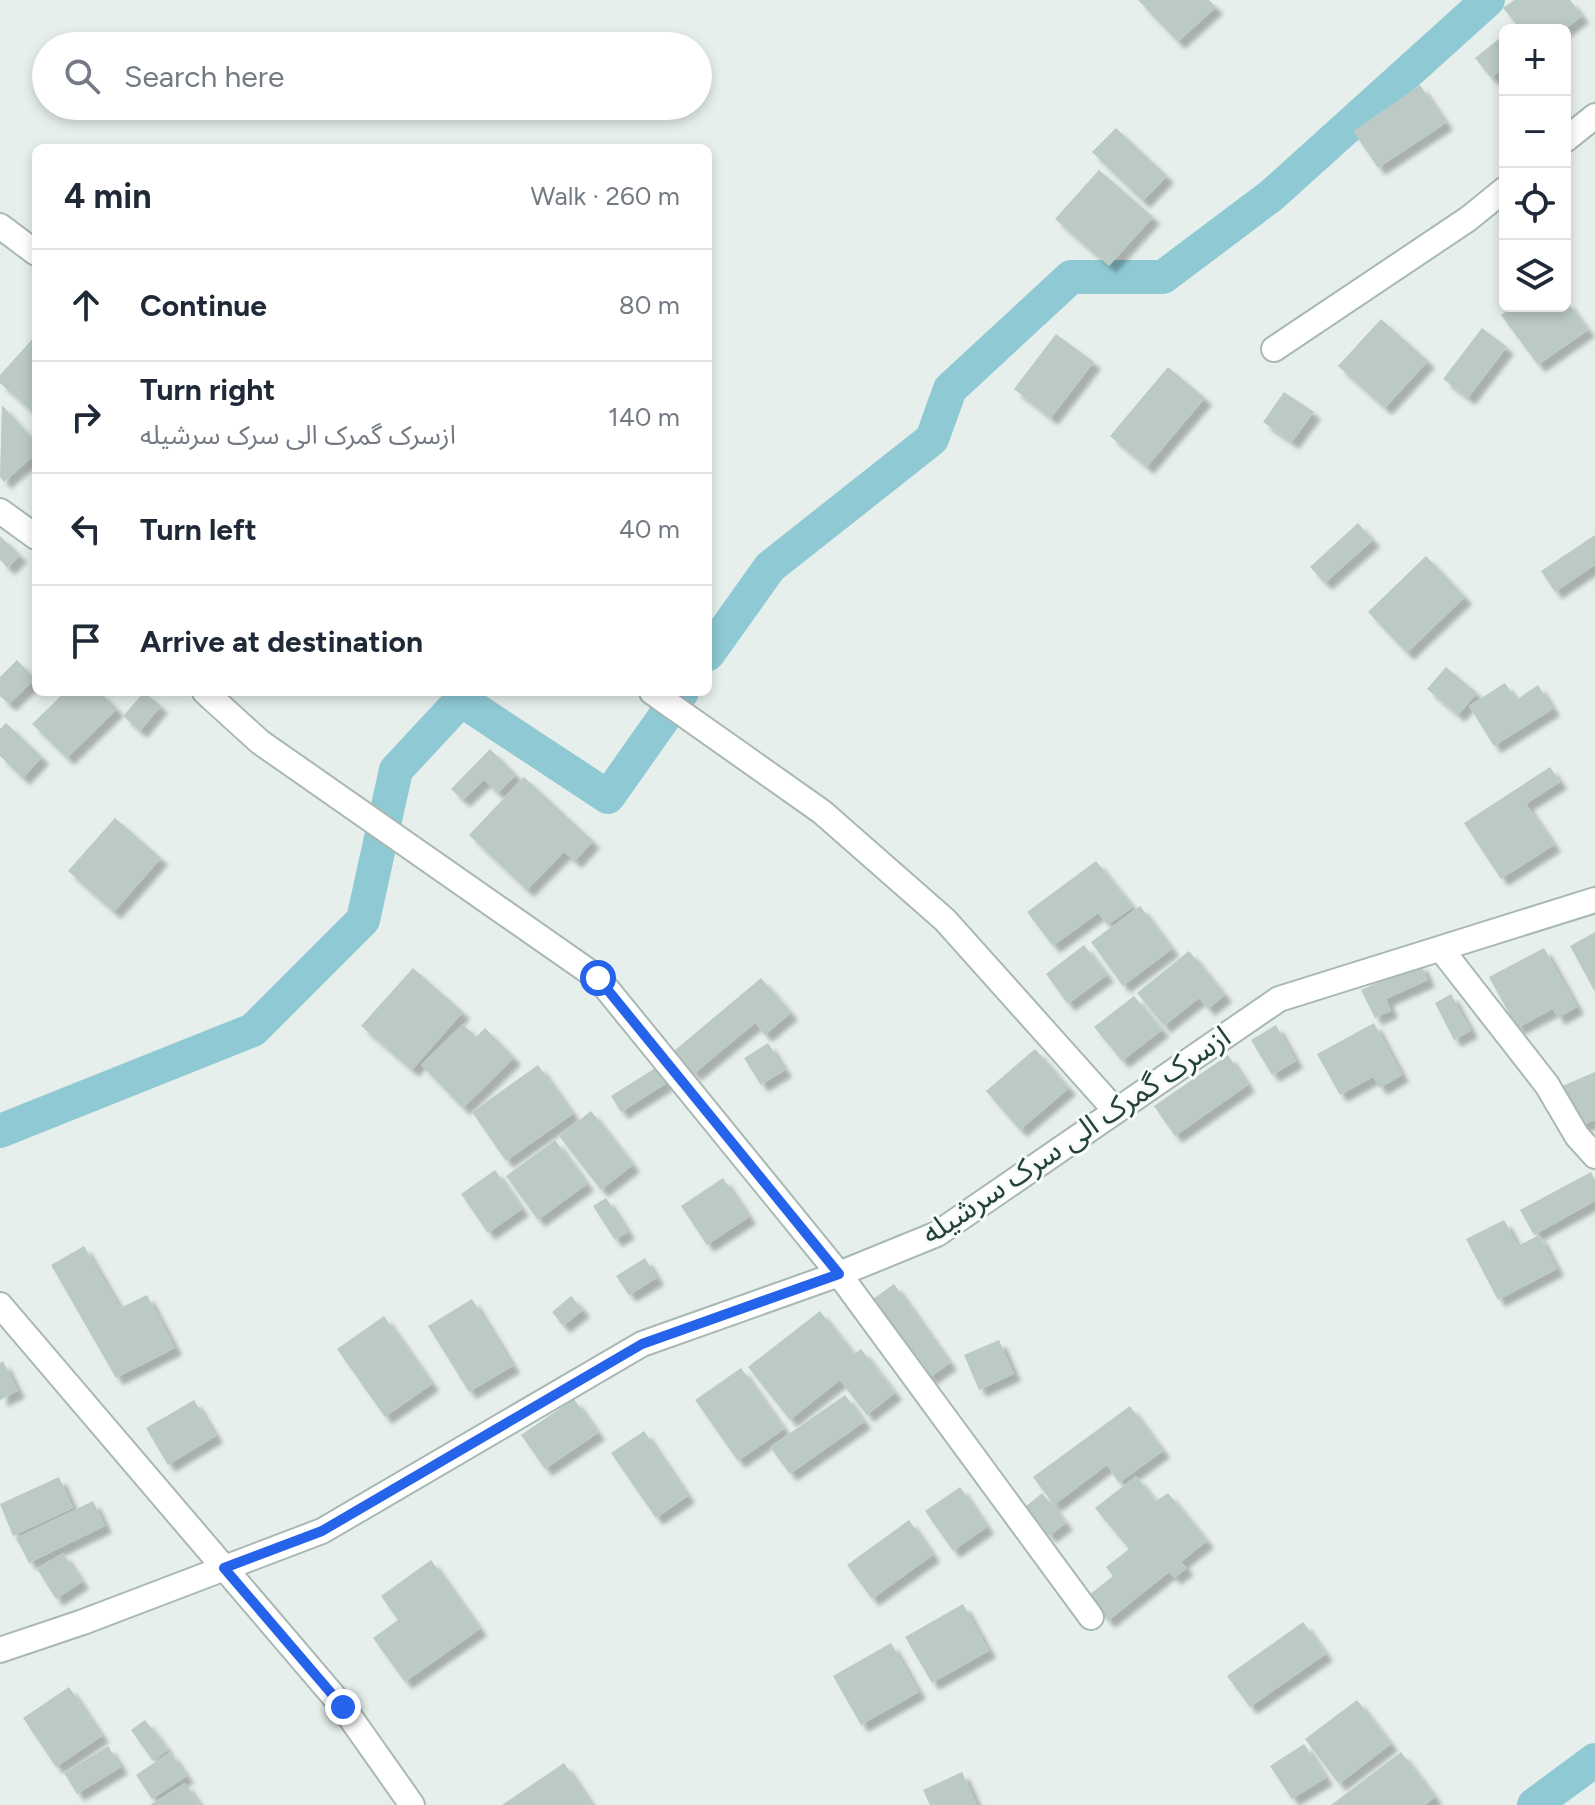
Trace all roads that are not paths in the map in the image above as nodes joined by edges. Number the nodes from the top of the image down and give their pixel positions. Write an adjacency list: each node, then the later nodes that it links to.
1 (1595, 116): 2 (street)
2 (1571, 135)
3 (1499, 194): 6 (street)
4 (0, 226): 5 (street)
5 (32, 250)
6 (1274, 349)
7 (0, 511): 8 (street)
8 (32, 534)
9 (209, 696): 15 (street)
10 (664, 701): 13 (street)
11 (1595, 900): 12 (street, ازسرک گمرک الی سرک سرشیله)
12 (1441, 949): 13 (street, ازسرک گمرک الی سرک سرشیله); 14 (street)
13 (1115, 1110): 15 (street, ازسرک گمرک الی سرک سرشیله)
14 (1595, 1156)
15 (839, 1274): 17 (street, ازسرک گمرک الی سرک سرشیله); 18 (street)
16 (0, 1305): 17 (street)
17 (224, 1568): 19 (street, ازسرک گمرک الی سرک سرشیله); 20 (street)
18 (1091, 1617)
19 (0, 1650)
20 (412, 1805)

